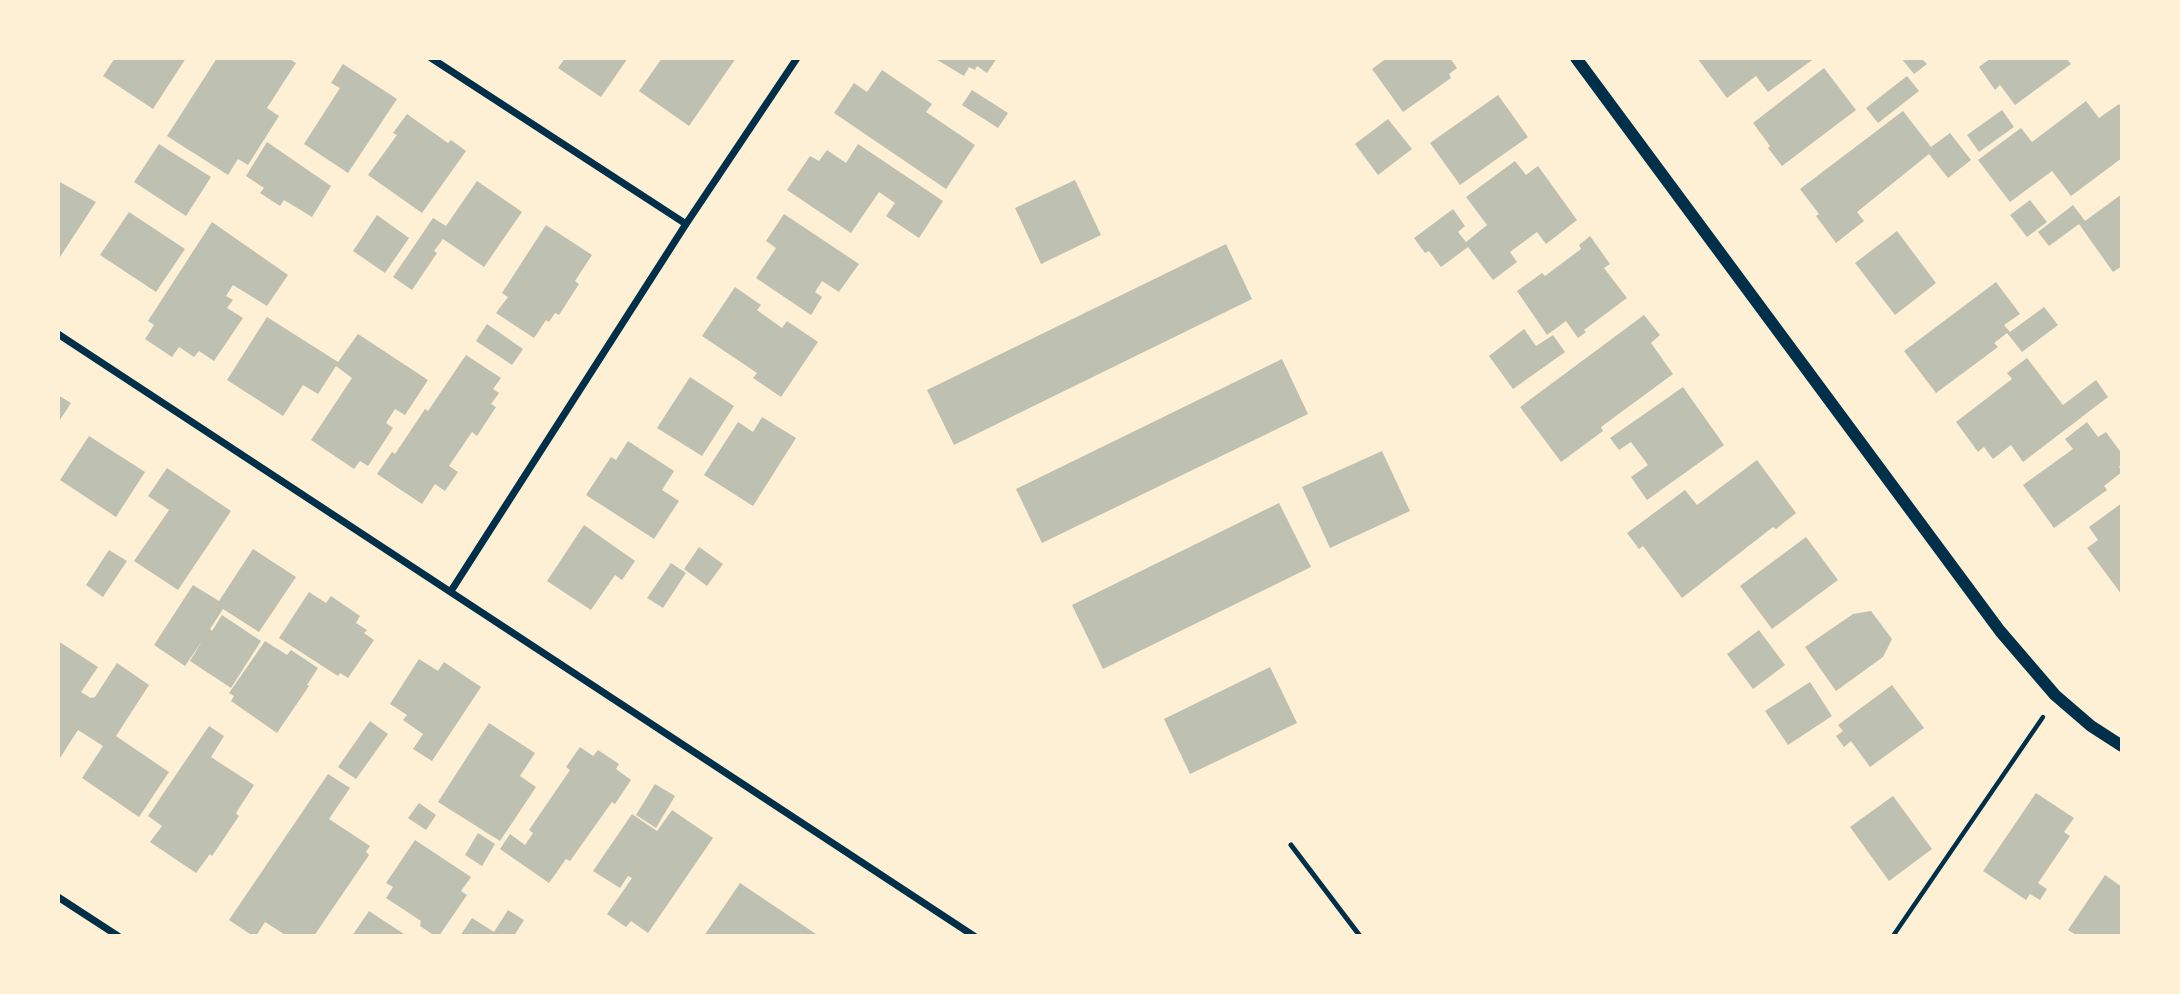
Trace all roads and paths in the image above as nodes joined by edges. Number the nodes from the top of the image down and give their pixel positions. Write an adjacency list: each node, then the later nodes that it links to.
1 (431, 58): 4 (street)
2 (797, 58): 4 (street)
3 (1576, 58): 7 (street)
4 (686, 224): 6 (street)
5 (58, 334): 6 (street)
6 (451, 591): 12 (street)
7 (2055, 695): 8 (street); 14 (path)
8 (2122, 746)
9 (1291, 845): 13 (lane)
10 (58, 897): 11 (street)
11 (118, 936)
12 (974, 936)
13 (1360, 936)
14 (1894, 936)

